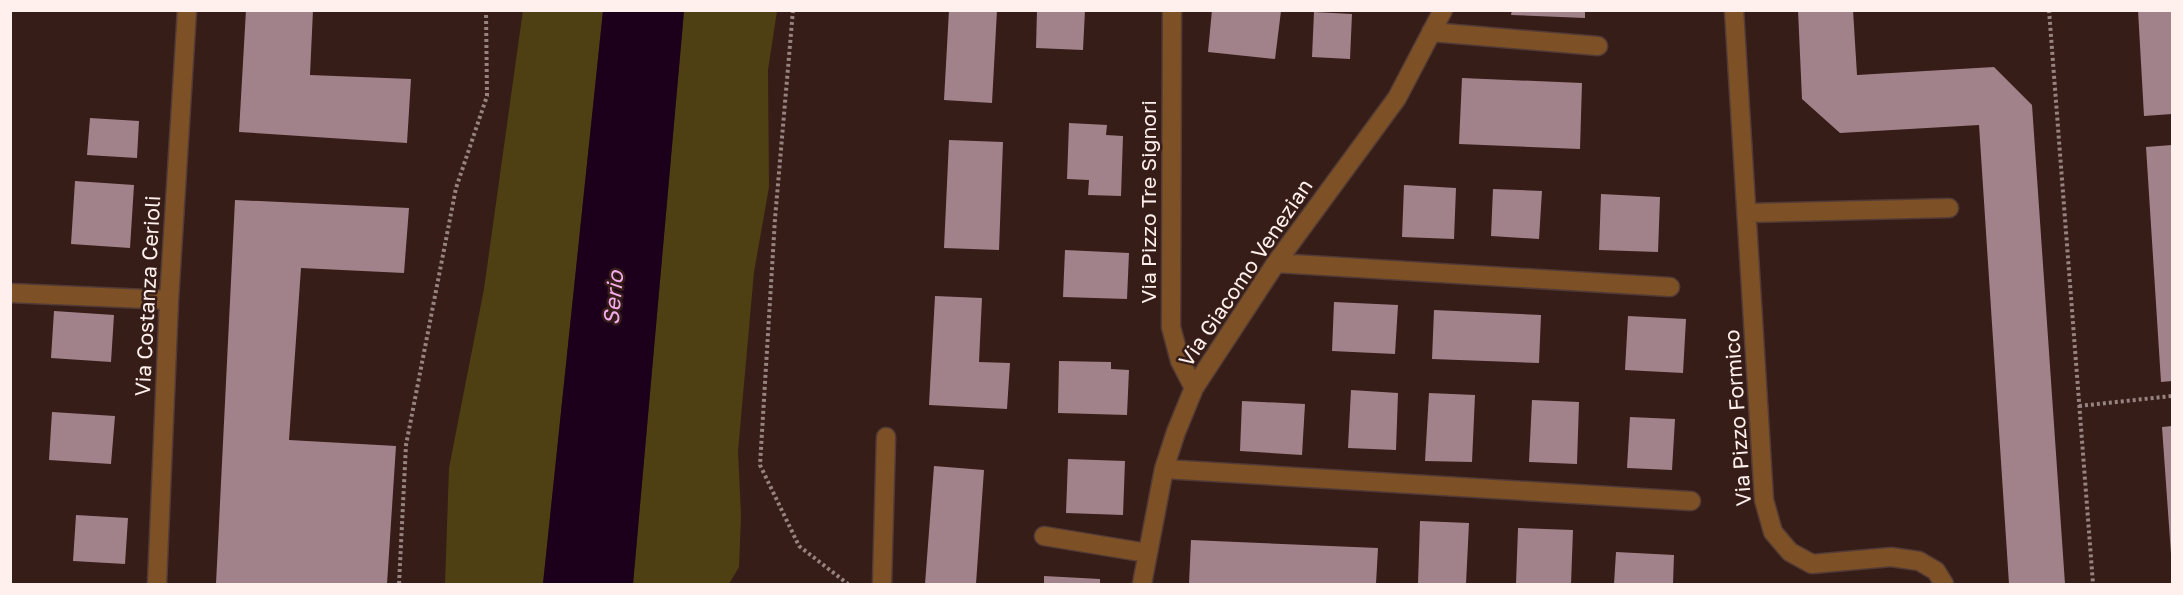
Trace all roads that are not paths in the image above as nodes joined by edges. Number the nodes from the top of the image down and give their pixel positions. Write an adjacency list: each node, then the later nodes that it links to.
1 (187, 10): 12 (street, Via Costanza Cerioli)
2 (1172, 10): 13 (street, Via Pizzo Tre Signori)
3 (1443, 10): 5 (street, Via Giacomo Venezian)
4 (1734, 10): 8 (street, Via Pizzo Formico)
5 (1431, 32): 6 (street); 9 (street, Via Giacomo Venezian)
6 (1598, 46)
7 (1949, 208): 8 (street)
8 (1747, 213): 22 (street, Via Pizzo Formico)
9 (1276, 262): 10 (street); 13 (street, Via Giacomo Venezian)
10 (1670, 287)
11 (10, 293): 12 (street)
12 (169, 300): 19 (street, Via Costanza Cerioli)
13 (1194, 388): 15 (street, Via Giacomo Venezian)
14 (886, 437): 20 (street)
15 (1164, 469): 16 (street); 18 (street, Via Giacomo Venezian)
16 (1691, 501)
17 (1044, 536): 18 (street)
18 (1147, 553): 21 (street, Via Giacomo Venezian)
19 (157, 585)
20 (882, 585)
21 (1142, 585)
22 (1944, 585)

